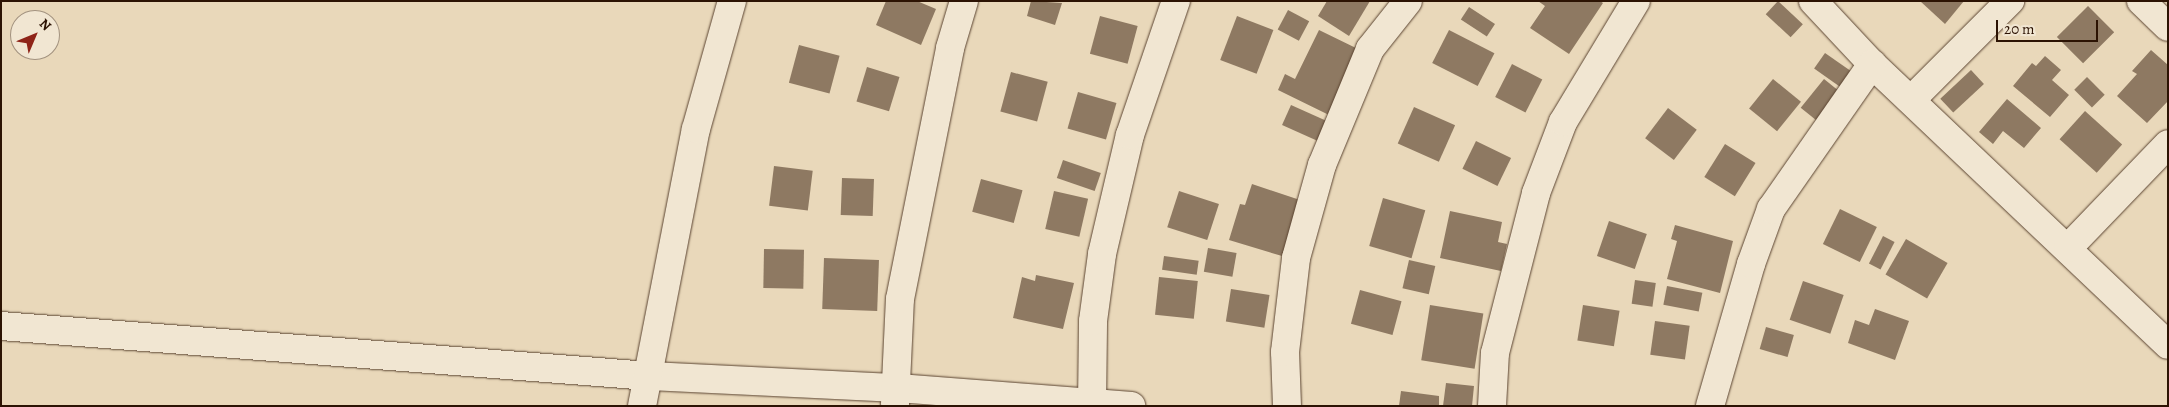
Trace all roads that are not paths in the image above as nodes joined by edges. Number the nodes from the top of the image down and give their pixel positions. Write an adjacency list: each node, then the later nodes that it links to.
1 (732, 1): 16 (street)
2 (964, 1): 17 (street)
3 (1176, 1): 18 (street)
4 (1408, 1): 21 (street)
5 (1636, 1): 22 (street)
6 (1813, 1): 10 (street)
7 (2010, 1): 11 (street)
8 (2141, 1): 9 (street)
9 (2168, 27)
10 (1872, 64): 11 (street); 23 (street)
11 (1912, 99): 13 (street)
12 (2168, 144): 13 (street)
13 (2068, 248): 15 (street)
14 (1, 326): 16 (street)
15 (2168, 345)
16 (650, 376): 17 (street); 19 (street)
17 (896, 397): 18 (street)
18 (1092, 404): 20 (street)
19 (642, 406)
20 (1131, 406)
21 (1287, 406)
22 (1492, 406)
23 (1710, 406)

